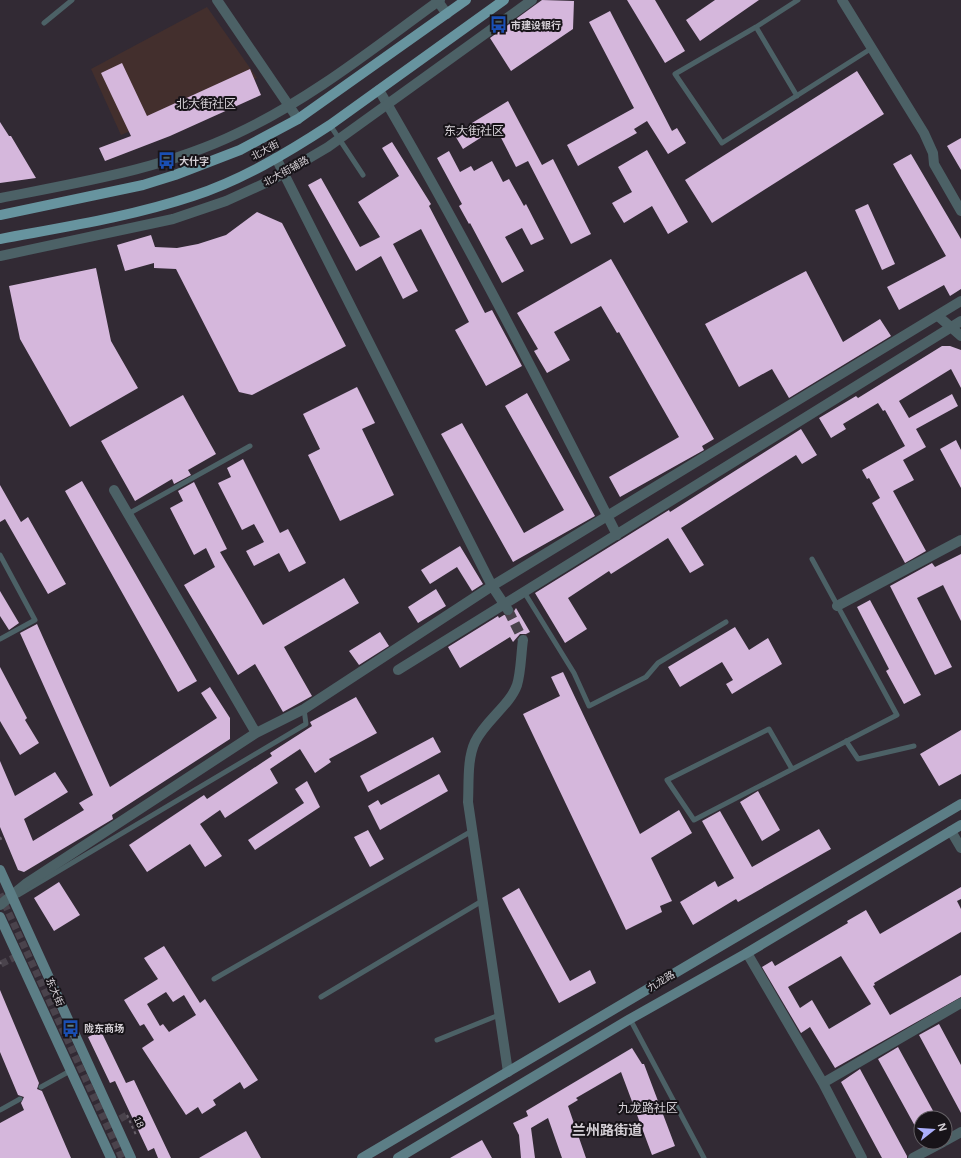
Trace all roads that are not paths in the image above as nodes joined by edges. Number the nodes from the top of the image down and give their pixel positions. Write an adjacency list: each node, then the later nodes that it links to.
1 (72, 0): 10 (lane)
2 (217, 0): 16 (street)
3 (438, 0): 9 (street); 16 (street)
4 (466, 0): 9 (main road, 北大街)
5 (504, 0): 13 (main road, 北大街)
6 (532, 0): 15 (street, 北大街辅路)
7 (798, 0): 11 (lane)
8 (842, 0): 12 (street)
9 (447, 14): 17 (main road, 北大街)
10 (44, 24)
11 (756, 27): 14 (lane); 14 (lane)
12 (872, 48): 14 (lane); 24 (street)
13 (379, 90): 15 (street); 18 (main road, 北大街)
14 (797, 96)
15 (387, 105): 19 (street, 北大街辅路); 36 (street)
16 (290, 106): 17 (street); 23 (street)
17 (298, 118): 25 (main road, 北大街)
18 (330, 126): 19 (lane); 20 (main road, 北大街)
19 (339, 139): 21 (street, 北大街辅路); 22 (lane)
20 (276, 158): 21 (street); 26 (main road, 北大街)
21 (284, 174): 27 (street, 北大街辅路); 41 (street)
22 (363, 175)
23 (0, 198)
24 (961, 211)
25 (0, 215)
26 (0, 239)
27 (0, 256)
28 (961, 301): 29 (street)
29 (938, 316): 31 (street); 36 (street)
30 (961, 320): 31 (street)
31 (950, 327): 32 (street); 37 (street)
32 (961, 336)
33 (250, 446): 35 (lane)
34 (114, 490): 35 (street)
35 (128, 514): 50 (street)
36 (608, 516): 37 (street); 41 (street)
37 (617, 535): 42 (street)
38 (961, 540): 43 (street)
39 (0, 556): 46 (lane)
40 (812, 559): 43 (lane)
41 (492, 586): 44 (street); 49 (street)
42 (524, 592): 44 (street); 45 (lane)
43 (837, 606): 51 (lane)
44 (506, 607): 48 (street)
45 (726, 622)
46 (0, 639)
47 (523, 640): 56 (street)
48 (398, 670)
49 (304, 709): 50 (street); 60 (lane)
50 (256, 733): 60 (street)
51 (846, 741): 52 (lane); 53 (lane)
52 (914, 746)
53 (792, 770): 53 (lane)
54 (961, 804): 72 (main road, 九龙路)
55 (961, 825): 57 (main road, 九龙路)
56 (472, 831): 61 (street); 65 (lane)
57 (951, 831): 58 (street); 64 (main road, 九龙路)
58 (961, 848)
59 (0, 870): 60 (main road, 东大街)
60 (12, 897): 62 (street); 79 (main road, 东大街)
61 (482, 901): 66 (lane); 68 (street)
62 (0, 905)
63 (0, 917): 71 (main road, 东大街)
64 (747, 953): 69 (main road, 九龙路); 73 (street)
65 (214, 979)
66 (321, 997)
67 (961, 1003): 73 (street)
68 (499, 1015): 70 (lane); 72 (street)
69 (630, 1019): 81 (main road, 九龙路); 82 (lane)
70 (437, 1040)
71 (70, 1071): 74 (lane); 78 (main road, 东大街)
72 (508, 1072): 80 (main road, 九龙路)
73 (822, 1083): 83 (street)
74 (41, 1087)
75 (20, 1099): 76 (lane)
76 (0, 1110)
77 (928, 1150): 84 (street)
78 (111, 1158)
79 (131, 1158)
80 (362, 1158)
81 (398, 1158)
82 (704, 1158)
83 (862, 1158)
84 (913, 1158)

